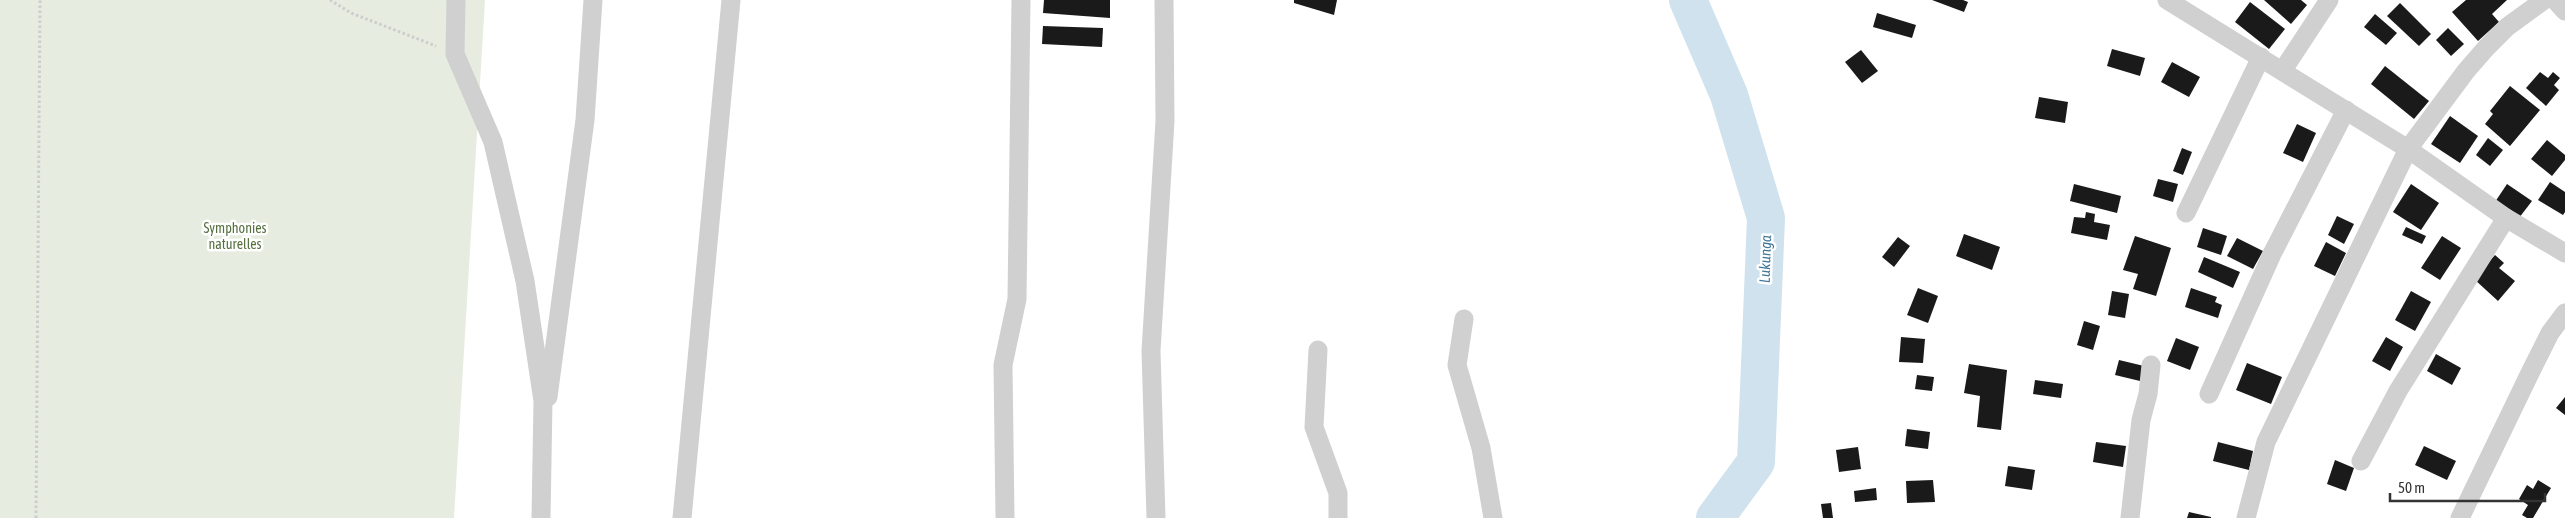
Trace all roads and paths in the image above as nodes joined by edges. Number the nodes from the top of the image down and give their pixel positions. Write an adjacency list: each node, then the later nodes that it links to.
1 (40, 0): 28 (path)
2 (330, 0): 13 (path)
3 (456, 0): 13 (street)
4 (593, 0): 26 (street)
5 (731, 0): 30 (street)
6 (1021, 0): 31 (street)
7 (1164, 0): 32 (street)
8 (2167, 0): 14 (street)
9 (2330, 0): 15 (street)
10 (2544, 0): 17 (street)
11 (2555, 0): 12 (street)
12 (2565, 11)
13 (456, 54): 26 (street)
14 (2261, 57): 15 (street); 18 (street)
15 (2283, 70): 16 (street)
16 (2346, 110): 17 (street); 25 (street)
17 (2408, 149): 19 (street); 36 (street)
18 (2186, 213)
19 (2506, 218): 20 (street); 27 (street)
20 (2565, 253)
21 (2565, 313): 37 (street)
22 (1464, 319): 34 (street)
23 (1318, 350): 33 (street)
24 (2151, 365): 35 (street)
25 (2209, 394)
26 (542, 445): 29 (street)
27 (2361, 461)
28 (36, 518)
29 (541, 518)
30 (682, 518)
31 (1005, 518)
32 (1156, 518)
33 (1338, 518)
34 (1493, 518)
35 (2130, 518)
36 (2246, 518)
37 (2460, 518)

